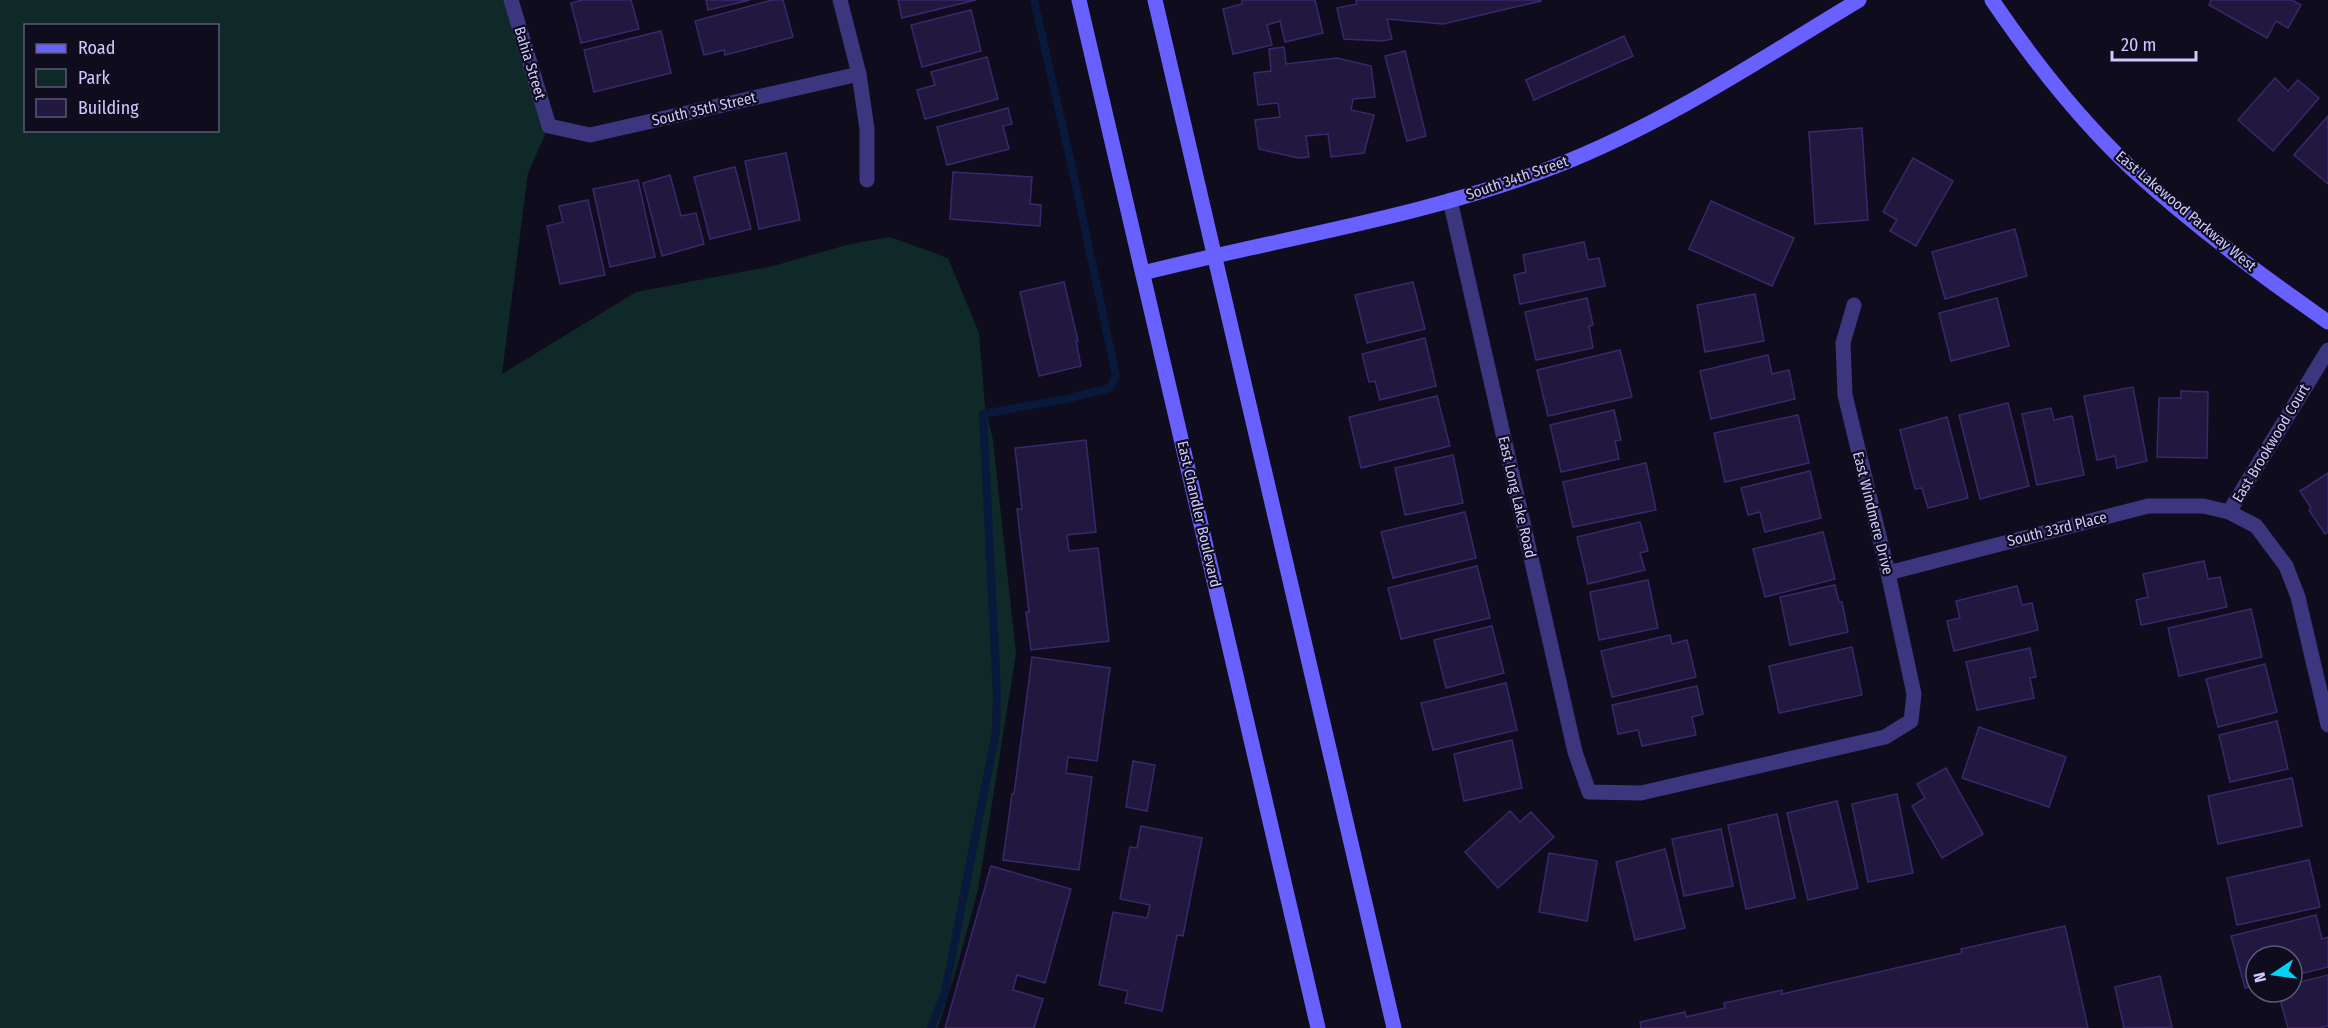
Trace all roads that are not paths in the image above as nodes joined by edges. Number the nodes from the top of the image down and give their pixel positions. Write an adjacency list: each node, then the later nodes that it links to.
1 (511, 0): 8 (street, Bahia Street)
2 (840, 0): 7 (street)
3 (1079, 0): 12 (main road, East Chandler Boulevard)
4 (1155, 0): 11 (main road)
5 (1859, 0): 10 (main road, South 34th Street)
6 (1992, 0): 14 (main road, East Lakewood Parkway West)
7 (859, 74): 8 (street, South 35th Street); 9 (street)
8 (549, 126)
9 (867, 180)
10 (1450, 200): 11 (main road, South 34th Street); 18 (street, East Long Lake Road)
11 (1215, 255): 12 (main road, South 34th Street); 21 (main road)
12 (1143, 273): 20 (main road, East Chandler Boulevard)
13 (1854, 305): 17 (street, East Windmere Drive)
14 (2328, 322)
15 (2328, 350): 16 (street, East Brookwood Court)
16 (2229, 512): 17 (street, South 33rd Place); 19 (street, East Brookwood Court)
17 (1888, 573): 18 (street, East Windmere Drive)
18 (1911, 721)
19 (2328, 725)
20 (1318, 1028)
21 (1394, 1028)

